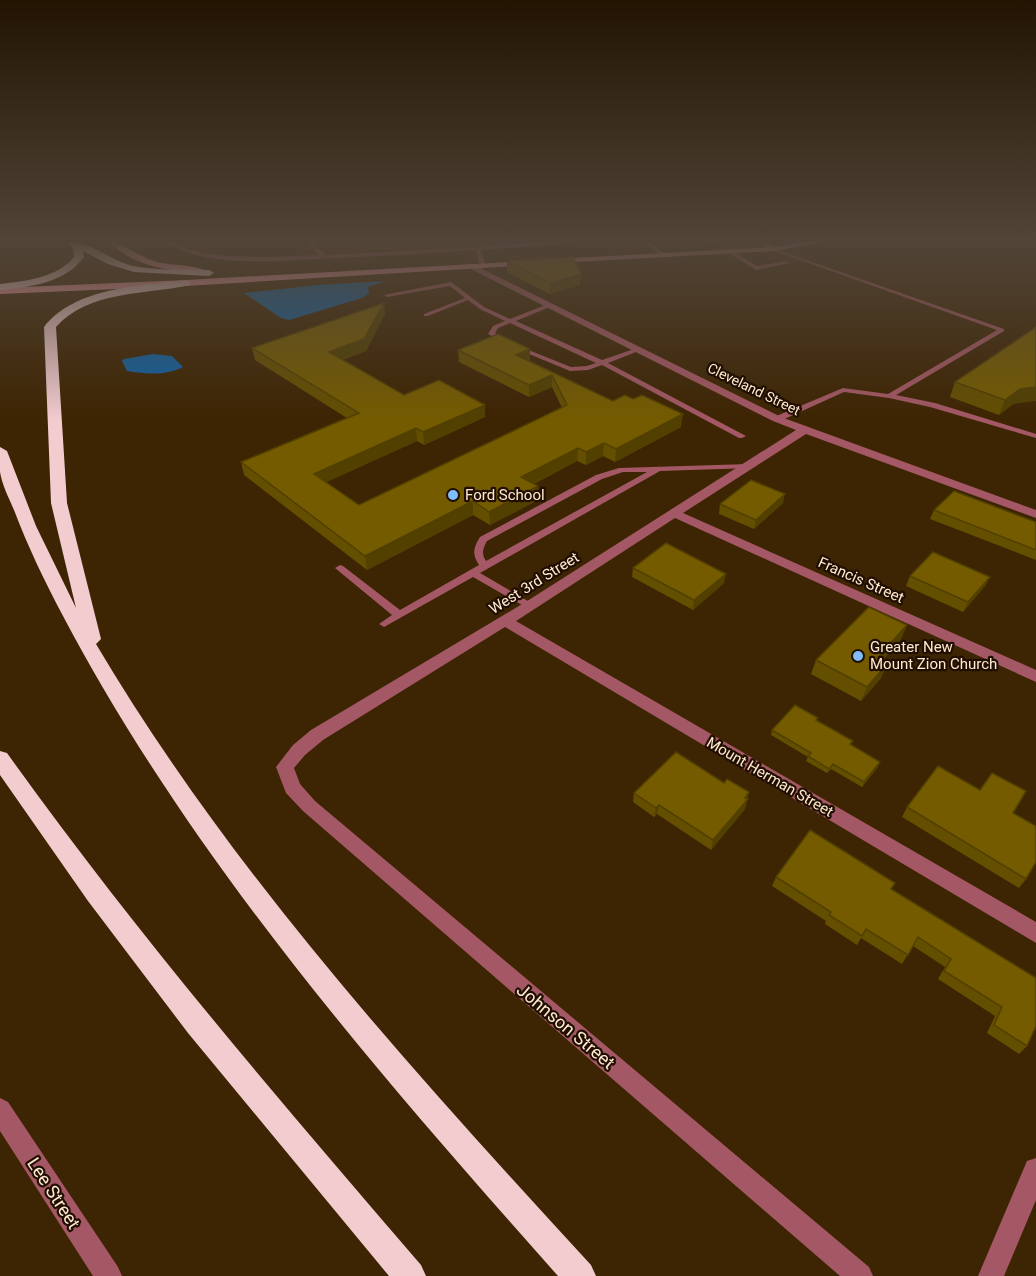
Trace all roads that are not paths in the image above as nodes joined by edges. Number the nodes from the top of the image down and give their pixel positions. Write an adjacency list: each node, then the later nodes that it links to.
1 (89, 302): 28 (highway)
2 (460, 302): 7 (lane)
3 (474, 302): 8 (lane)
4 (543, 302): 6 (street, Cleveland Street)
5 (922, 302): 11 (lane)
6 (550, 305): 8 (lane); 9 (street, Cleveland Street)
7 (426, 315)
8 (509, 320): 10 (lane); 10 (lane)
9 (639, 349): 10 (lane); 12 (street, Cleveland Street)
10 (603, 363): 14 (lane)
11 (889, 396): 12 (lane); 15 (lane)
12 (777, 419): 13 (street, Cleveland Street)
13 (804, 429): 17 (street, West 3rd Street); 20 (street, Cleveland Street)
14 (742, 436)
15 (1036, 436)
16 (0, 451): 28 (highway)
17 (749, 466): 18 (lane); 19 (street, West 3rd Street)
18 (658, 469): 21 (lane); 21 (lane)
19 (673, 513): 24 (street, West 3rd Street); 29 (street, Francis Street)
20 (1036, 514)
21 (485, 566): 23 (lane)
22 (340, 568): 25 (lane)
23 (473, 573): 24 (lane); 25 (lane)
24 (529, 606): 26 (street, West 3rd Street)
25 (399, 615): 27 (lane)
26 (505, 621): 31 (street, West 3rd Street); 34 (street, Mount Herman Street)
27 (384, 624)
28 (98, 664): 39 (highway)
29 (1036, 676)
30 (0, 759): 33 (highway)
31 (285, 767): 40 (street, Johnson Street)
32 (0, 769): 33 (highway)
33 (29, 802): 38 (highway)
34 (1036, 933)
35 (0, 1110): 37 (street, Lee Street)
36 (1036, 1170): 41 (street)
37 (109, 1276)
38 (410, 1276)
39 (580, 1276)
40 (860, 1276)
41 (991, 1276)

